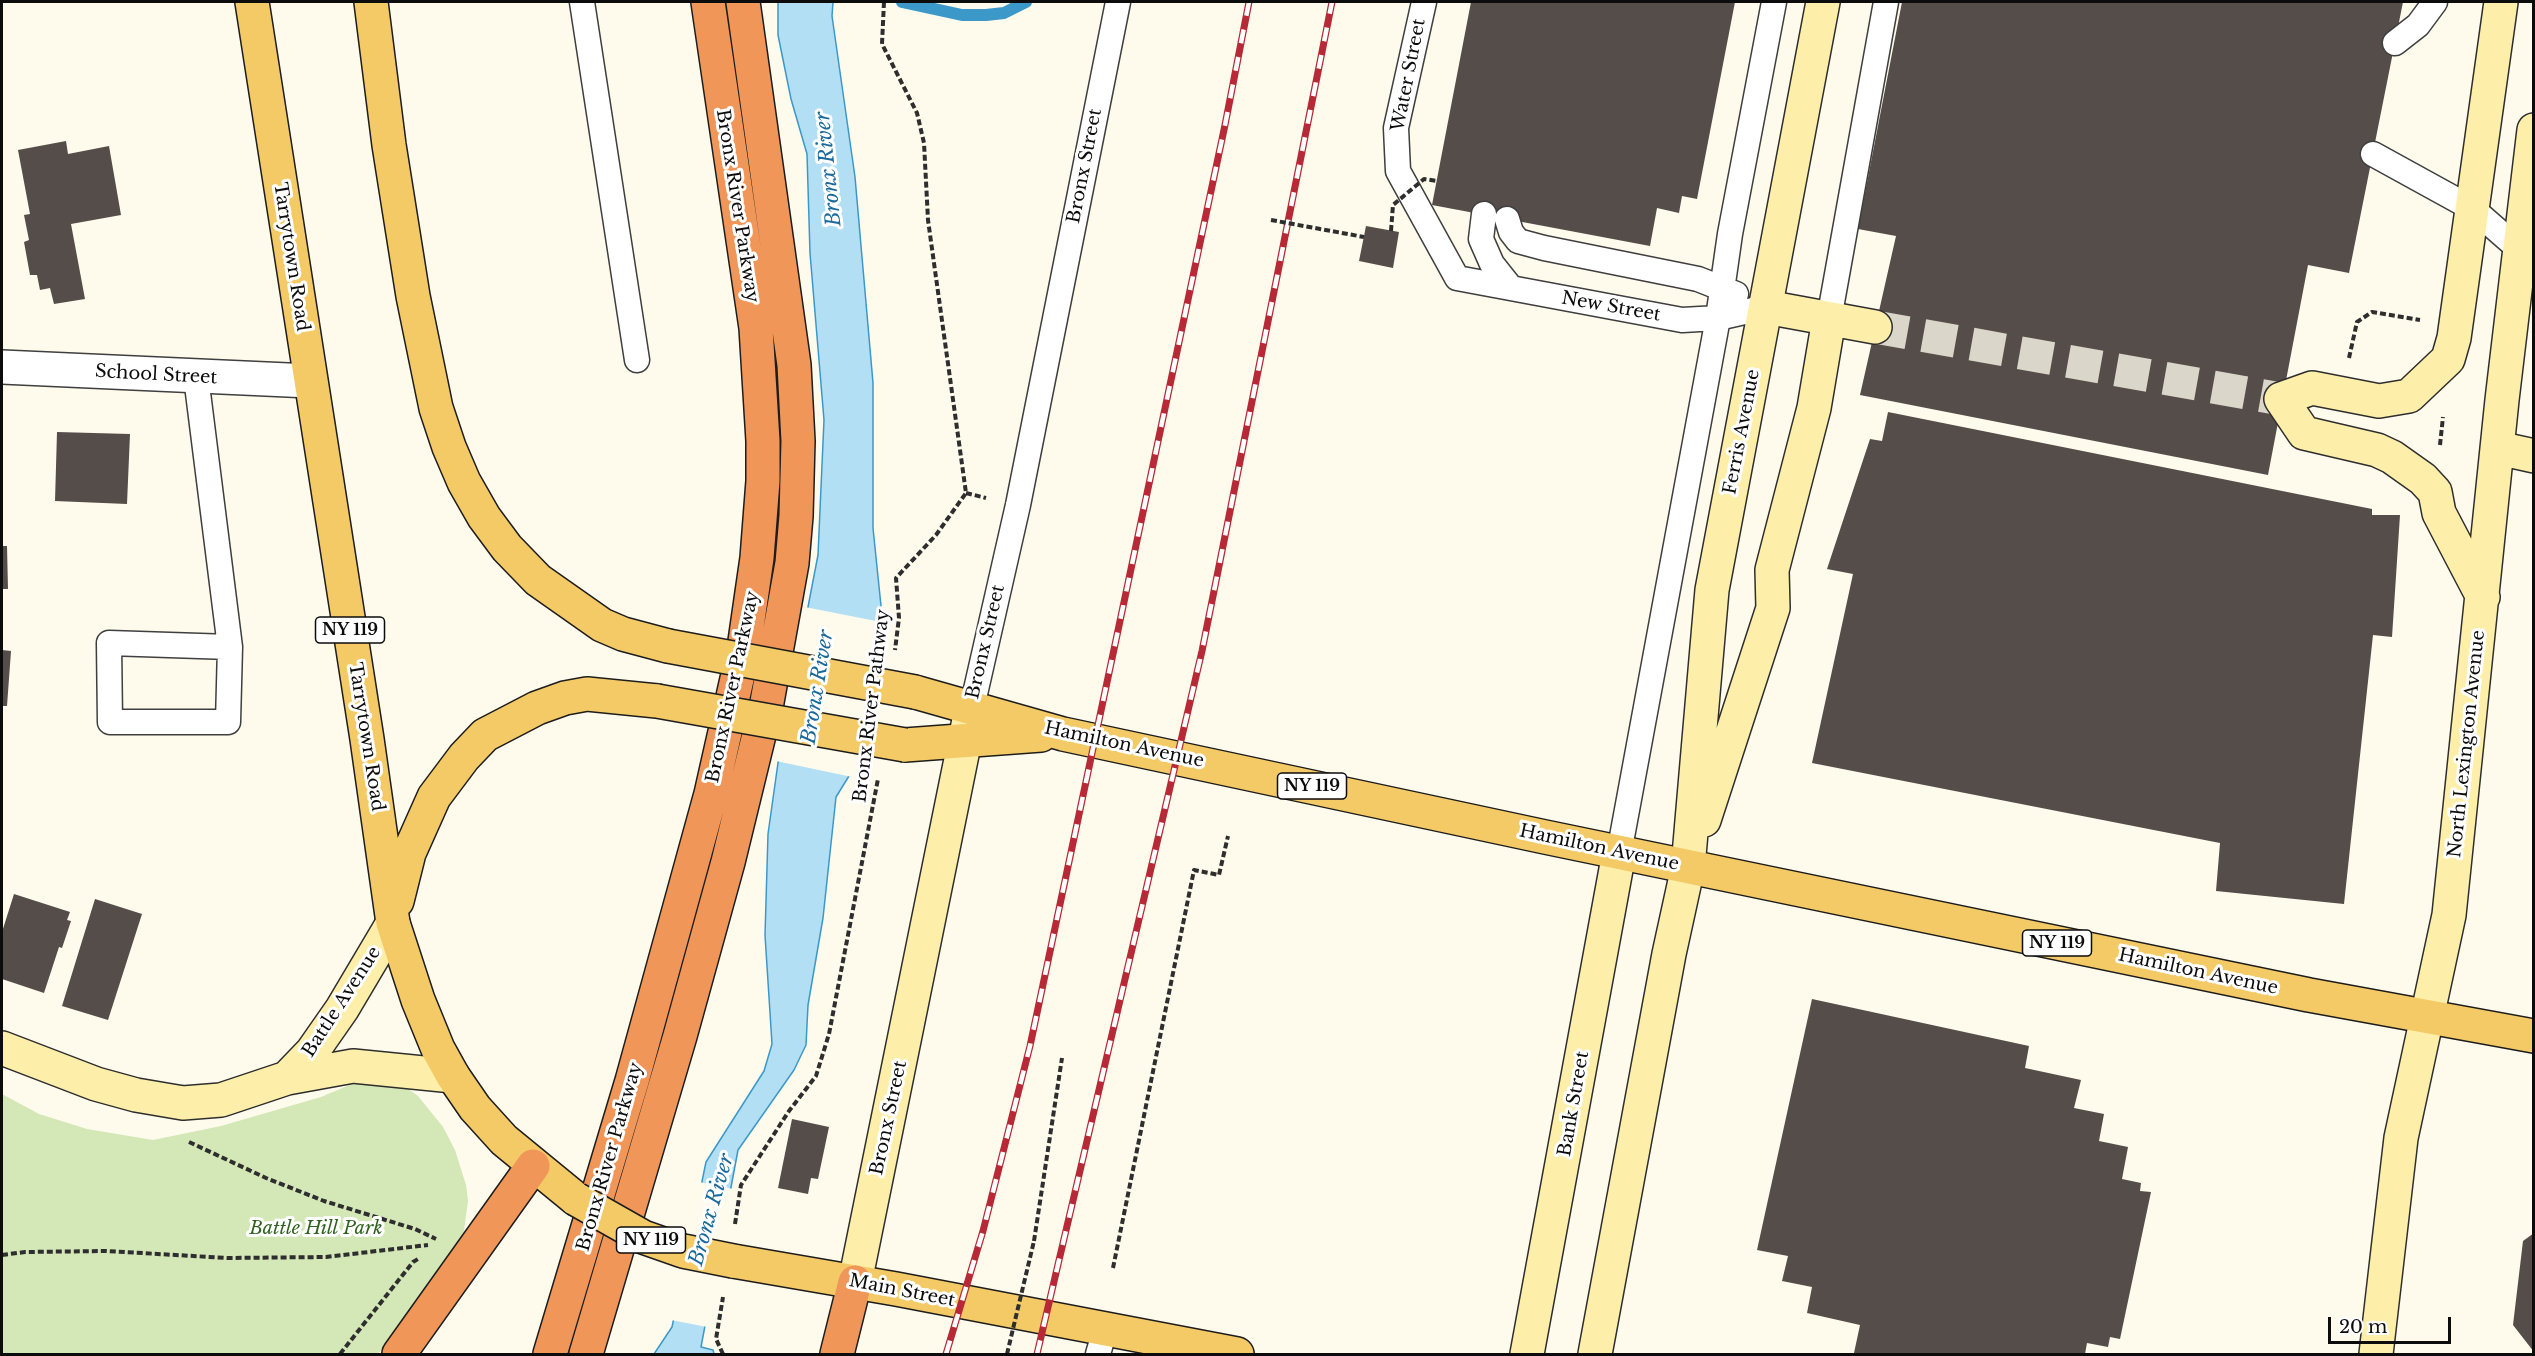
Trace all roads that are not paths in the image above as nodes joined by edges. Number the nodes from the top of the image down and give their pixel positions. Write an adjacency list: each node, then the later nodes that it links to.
1 (252, 2): 30 (main road, Tarrytown Road / NY 119)
2 (370, 2): 35 (main road, Hamilton Avenue / NY 119, bridge)
3 (582, 2): 27 (lane)
4 (708, 2): 51 (highway, Bronx River Parkway)
5 (743, 2): 52 (highway, Bronx River Parkway)
6 (1118, 2): 35 (lane, Bronx Street)
7 (1424, 2): 20 (lane, Water Street)
8 (1774, 2): 22 (lane)
9 (1823, 2): 23 (street, Ferris Avenue)
10 (1886, 2): 25 (lane)
11 (2435, 2): 13 (lane)
12 (2501, 2): 16 (street)
13 (2395, 44)
14 (2534, 130): 19 (street, North Lexington Avenue)
15 (2371, 163): 16 (lane)
16 (2473, 209): 19 (lane); 33 (street)
17 (1484, 214): 21 (lane)
18 (1507, 219): 22 (lane, New Street)
19 (2520, 250): 31 (street, North Lexington Avenue)
20 (1457, 278): 21 (lane, New Street)
21 (1511, 288): 24 (lane, New Street)
22 (1723, 288): 23 (lane, New Street); 24 (lane)
23 (1766, 307): 24 (lane, New Street); 25 (street, New Street); 39 (street, Ferris Avenue)
24 (1718, 318): 38 (lane)
25 (1829, 319): 26 (street, New Street); 39 (street)
26 (1875, 327)
27 (637, 360)
28 (2, 367): 29 (street, School Street)
29 (196, 377): 30 (street, School Street); 34 (lane)
30 (310, 381): 40 (main road, Tarrytown Road / NY 119)
31 (2498, 448): 32 (street); 33 (street, North Lexington Avenue)
32 (2534, 456)
33 (2483, 597): 41 (street, North Lexington Avenue)
34 (230, 647): 34 (lane)
35 (972, 707): 36 (main road, Hamilton Avenue / NY 119); 37 (street, Bronx Street)
36 (1063, 734): 37 (main road); 38 (main road, Hamilton Avenue / NY 119)
37 (965, 741): 40 (main road, bridge); 48 (street, Bronx Street)
38 (1619, 853): 39 (main road, Hamilton Avenue / NY 119); 55 (street, Bank Street)
39 (1688, 867): 41 (main road, Hamilton Avenue / NY 119); 56 (street)
40 (393, 923): 44 (main road, Tarrytown Road / NY 119); 45 (street, Battle Avenue)
41 (2426, 1016): 42 (main road, Hamilton Avenue / NY 119); 57 (street, North Lexington Avenue)
42 (2534, 1036)
43 (2, 1048): 45 (street, Battle Avenue)
44 (453, 1076): 45 (street, Battle Avenue); 46 (main road, Tarrytown Road / NY 119)
45 (287, 1078)
46 (533, 1166): 47 (main road, Tarrytown Road / NY 119); 50 (highway)
47 (576, 1199): 48 (main road, Main Street / NY 119, bridge)
48 (855, 1282): 49 (main road, Main Street); 53 (highway)
49 (1102, 1342): 54 (main road, Main Street)
50 (399, 1354)
51 (550, 1354)
52 (586, 1354)
53 (837, 1354)
54 (1237, 1354)
55 (1527, 1354)
56 (1595, 1354)
57 (2376, 1354)

